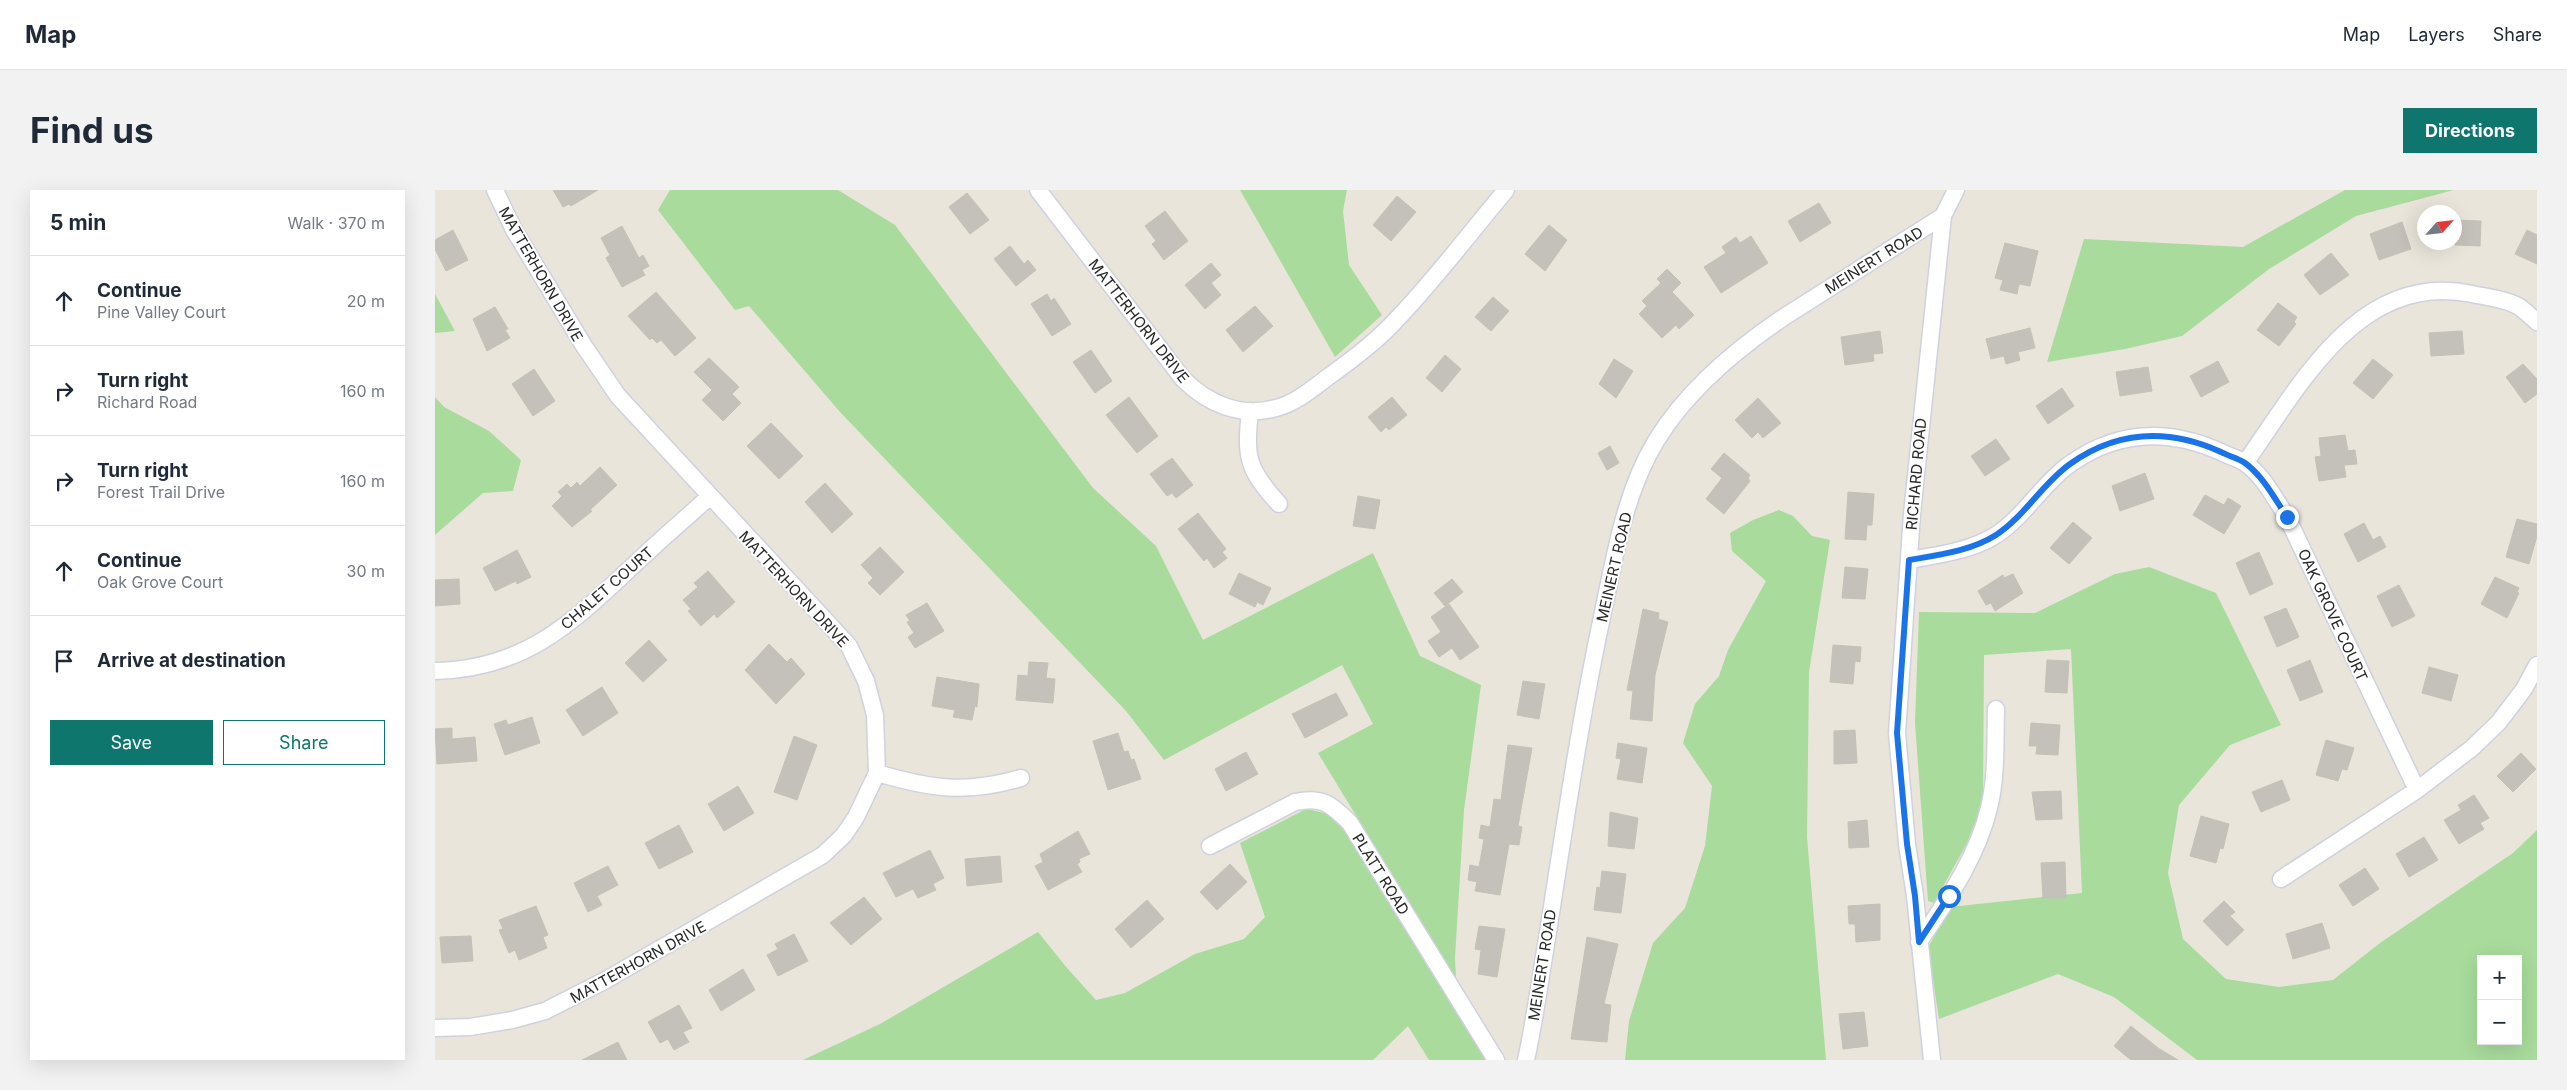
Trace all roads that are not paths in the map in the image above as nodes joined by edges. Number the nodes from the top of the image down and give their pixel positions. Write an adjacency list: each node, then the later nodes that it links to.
1 (495, 190): 9 (street, MATTERHORN DRIVE)
2 (1038, 190): 7 (street, MATTERHORN DRIVE)
3 (1506, 190): 7 (street, MATTERHORN DRIVE)
4 (1956, 190): 5 (street, RICHARD ROAD)
5 (1943, 216): 11 (street, RICHARD ROAD); 23 (street, MEINERT ROAD)
6 (2537, 322): 8 (street)
7 (1250, 411): 10 (street)
8 (2245, 463): 11 (street); 17 (street, OAK GROVE COURT)
9 (709, 497): 13 (street, CHALET COURT); 15 (street, MATTERHORN DRIVE)
10 (1279, 504)
11 (1909, 560): 20 (street, RICHARD ROAD)
12 (2537, 665): 17 (street)
13 (435, 671)
14 (1996, 709): 20 (street)
15 (877, 773): 16 (street); 21 (street, MATTERHORN DRIVE)
16 (1021, 778)
17 (2417, 790): 19 (street)
18 (1210, 846): 22 (street, PLATT ROAD)
19 (2281, 879)
20 (1919, 942): 24 (street, RICHARD ROAD)
21 (435, 1028)
22 (1496, 1060)
23 (1526, 1060)
24 (1931, 1060)

